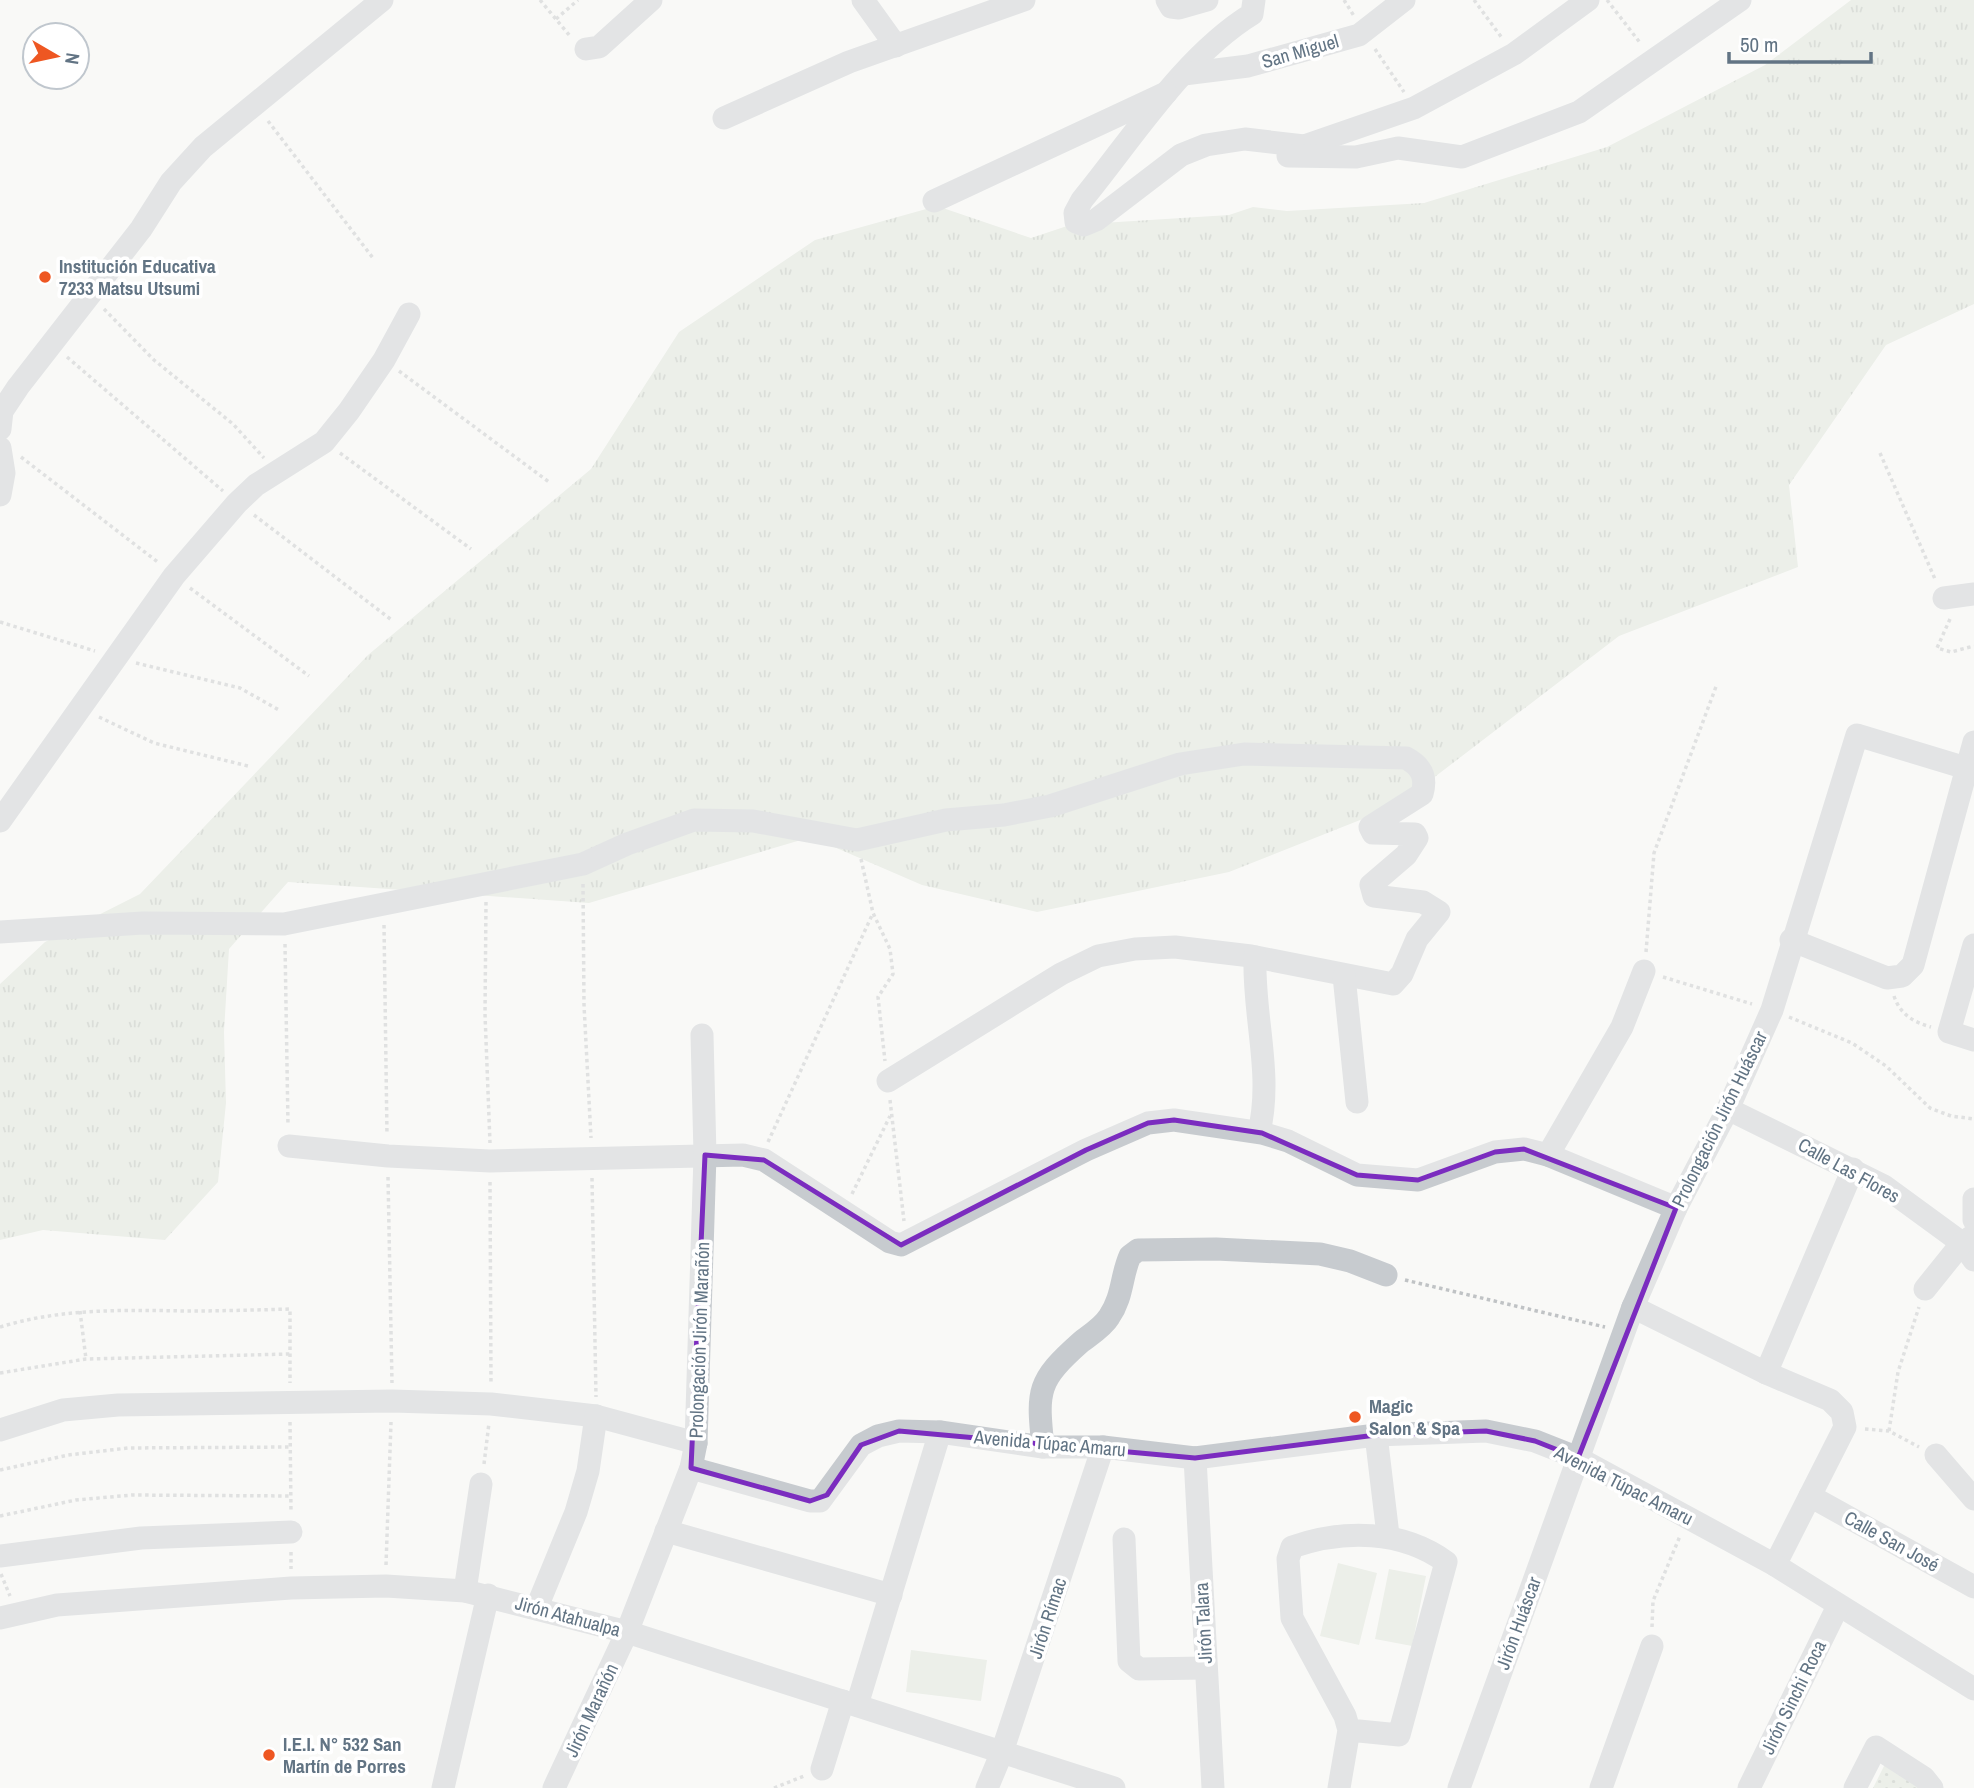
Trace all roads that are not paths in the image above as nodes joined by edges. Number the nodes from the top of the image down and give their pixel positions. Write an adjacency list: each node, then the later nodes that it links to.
1 (382, 0): 18 (street)
2 (651, 0): 12 (street)
3 (863, 0): 11 (street)
4 (1024, 0): 11 (street)
5 (1167, 0): 6 (street)
6 (1207, 0)
7 (1254, 0): 13 (street)
8 (1404, 0): 13 (street, San Miguel)
9 (1587, 0): 15 (street)
10 (1740, 0): 15 (street)
11 (896, 46): 14 (street)
12 (586, 49)
13 (1177, 82): 15 (street); 16 (street)
14 (724, 118)
15 (1270, 141)
16 (933, 201)
17 (409, 314): 22 (street)
18 (4, 442): 19 (street)
19 (0, 495)
20 (1974, 742): 21 (street)
21 (1966, 768): 24 (street, Prolongación Jirón Huáscar); 24 (street)
22 (0, 821)
23 (0, 932): 28 (street)
24 (1791, 940): 33 (street, Prolongación Jirón Huáscar)
25 (1974, 945): 30 (street)
26 (1255, 957): 28 (street); 31 (street); 34 (street)
27 (1644, 971): 37 (street)
28 (1344, 976): 32 (street)
29 (702, 1035): 36 (street, Prolongación Jirón Marañón)
30 (1974, 1040)
31 (888, 1081)
32 (1357, 1102)
33 (1728, 1109): 38 (street, Calle Las Flores); 40 (street, Prolongación Jirón Huáscar)
34 (1259, 1132): 36 (street); 37 (street)
35 (289, 1146): 36 (street)
36 (705, 1155): 51 (street, Prolongación Jirón Marañón)
37 (1548, 1155): 40 (street)
38 (1853, 1168): 42 (street, Calle Las Flores); 46 (street)
39 (1974, 1199): 41 (street)
40 (1675, 1208): 45 (street, Prolongación Jirón Huáscar)
41 (1974, 1220)
42 (1970, 1246): 44 (street)
43 (1386, 1275): 52 (street)
44 (1925, 1289)
45 (1633, 1307): 46 (street); 56 (street, Prolongación Jirón Huáscar)
46 (1766, 1373): 59 (street)
47 (596, 1416): 48 (street); 51 (street); 71 (street)
48 (0, 1430)
49 (940, 1432): 52 (street, Avenida Túpac Amaru); 57 (street, Avenida Túpac Amaru); 70 (street)
50 (1376, 1435): 55 (street, Avenida Túpac Amaru); 56 (street, Avenida Túpac Amaru); 63 (street)
51 (696, 1443): 57 (street, Prolongación Jirón Marañón)
52 (1043, 1447): 53 (street, Avenida Túpac Amaru)
53 (1104, 1447): 55 (street, Avenida Túpac Amaru); 80 (street, Jirón Rímac)
54 (1936, 1455): 60 (street)
55 (1195, 1458): 76 (street, Jirón Talara)
56 (1578, 1458): 66 (street, Avenida Túpac Amaru); 88 (street, Jirón Huáscar)
57 (691, 1468): 61 (street, Prolongación Jirón Marañón)
58 (481, 1484): 68 (street)
59 (1810, 1496): 66 (street); 67 (street, Calle San José)
60 (1974, 1499)
61 (666, 1531): 70 (street); 74 (street, Prolongación Jirón Marañón)
62 (291, 1532): 65 (street)
63 (1388, 1535): 79 (street); 79 (street)
64 (1124, 1539): 76 (street)
65 (0, 1556)
66 (1775, 1565): 72 (street, Avenida Túpac Amaru)
67 (1974, 1587)
68 (465, 1591): 69 (street, Jirón Atahualpa); 73 (street, Jirón Atahualpa)
69 (488, 1595): 71 (street, Jirón Atahualpa); 82 (street)
70 (891, 1595): 78 (street)
71 (537, 1606): 74 (street, Jirón Atahualpa)
72 (1838, 1606): 77 (street, Avenida Túpac Amaru); 90 (street, Jirón Sinchi Roca)
73 (0, 1618)
74 (628, 1632): 78 (street, Jirón Atahualpa); 83 (street, Jirón Marañón)
75 (1652, 1646): 89 (street)
76 (1205, 1668): 86 (street, Jirón Talara)
77 (1974, 1689)
78 (850, 1704): 80 (street, Jirón Atahualpa); 81 (street)
79 (1349, 1730): 87 (street)
80 (1002, 1752): 84 (street, Jirón Rímac); 85 (street, Jirón Atahualpa)
81 (822, 1769)
82 (443, 1788)
83 (554, 1788)
84 (987, 1788)
85 (1110, 1788)
86 (1213, 1788)
87 (1339, 1788)
88 (1459, 1788)
89 (1601, 1788)
90 (1749, 1788)
91 (1855, 1788): 92 (street)
92 (1932, 1788)

